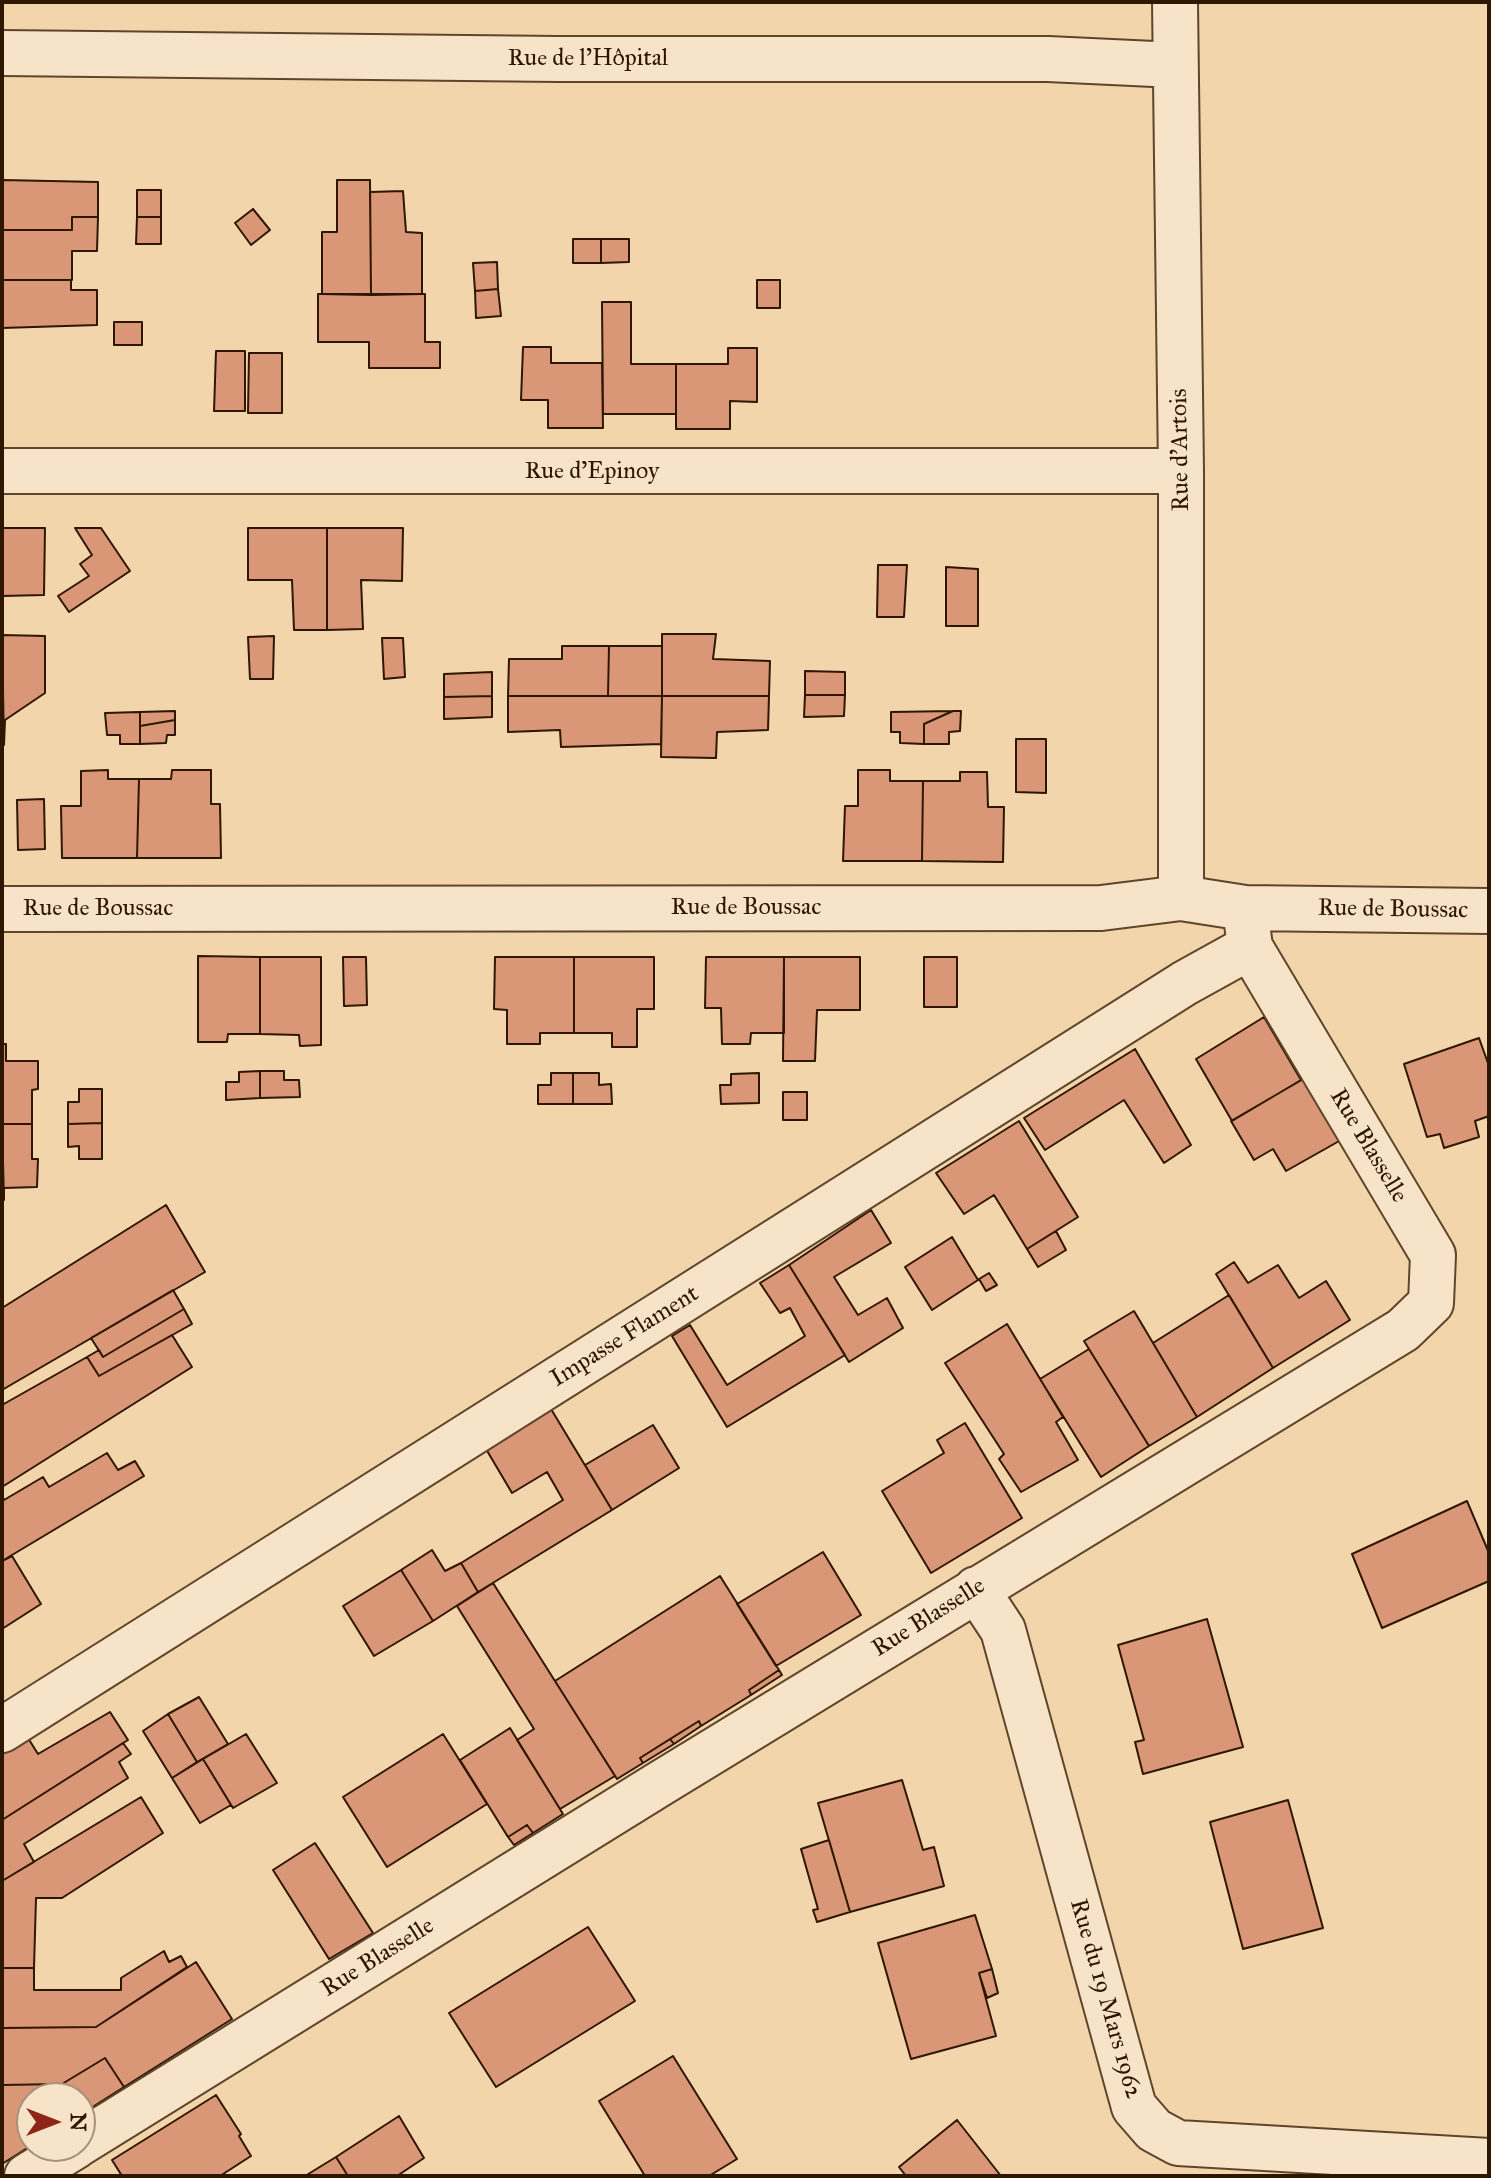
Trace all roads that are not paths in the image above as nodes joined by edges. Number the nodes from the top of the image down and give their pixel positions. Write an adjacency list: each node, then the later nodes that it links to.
1 (1175, 2): 3 (street, Rue d'Artois)
2 (2, 53): 3 (street, Rue de l'Hôpital)
3 (1175, 65): 5 (street, Rue d'Artois)
4 (2, 471): 5 (street, Rue d'Epinoy)
5 (1181, 471): 6 (street, Rue d'Artois)
6 (1181, 898): 7 (street, Rue de Boussac); 9 (street, Rue de Boussac)
7 (2, 909)
8 (1489, 911): 9 (street, Rue de Boussac)
9 (1248, 928): 10 (street, Rue Blasselle); 11 (street, Impasse Flament)
10 (976, 1589): 12 (street, Rue Blasselle); 13 (street, Rue du 19 Mars 1962)
11 (2, 1730)
12 (96, 2134)
13 (1489, 2161)
14 (50, 2162): 15 (street, Rue Blasselle)
15 (27, 2176)

